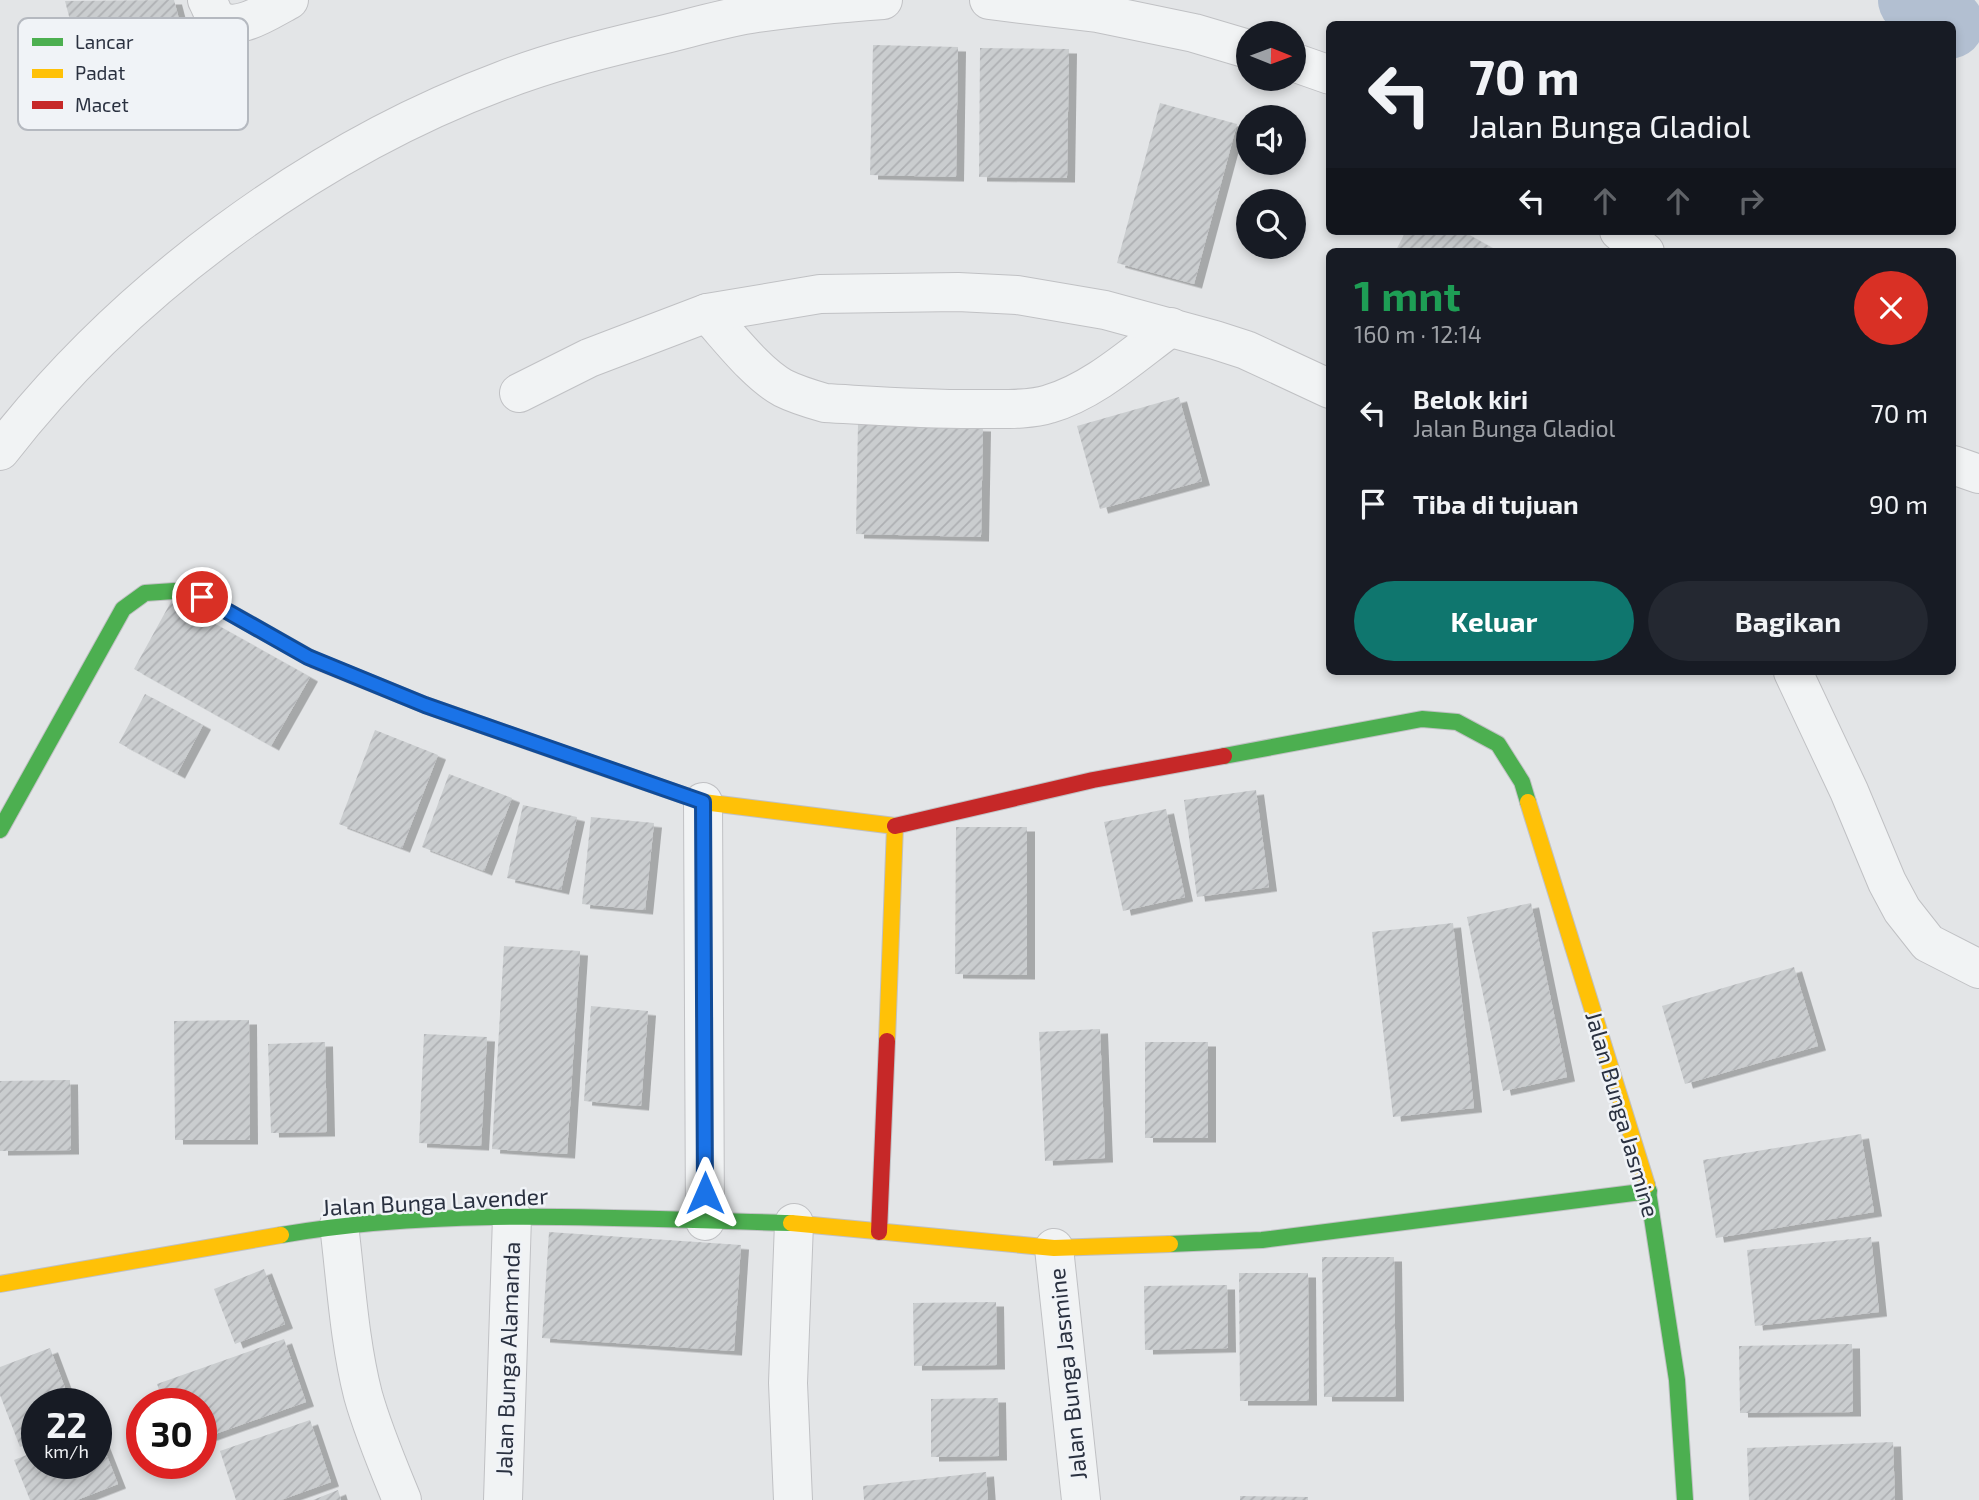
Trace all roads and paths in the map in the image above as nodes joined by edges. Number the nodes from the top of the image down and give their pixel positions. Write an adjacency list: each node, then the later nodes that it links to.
1 (207, 0): 5 (street)
2 (289, 0): 6 (street)
3 (883, 0): 16 (street)
4 (989, 0): 7 (street)
5 (218, 18)
6 (248, 20)
7 (1236, 45)
8 (1306, 67): 9 (street)
9 (1326, 74)
10 (1624, 235): 11 (street)
11 (1640, 248)
12 (707, 313): 13 (street); 13 (street); 15 (street)
13 (1171, 327): 14 (street)
14 (1326, 387)
15 (519, 393)
16 (0, 451)
17 (1956, 467): 18 (street)
18 (1979, 474)
19 (1794, 675): 23 (street)
20 (703, 802): 21 (street); 22 (street); 26 (street)
21 (895, 826): 24 (street, Jalan Bunga Jasmine); 29 (street)
22 (0, 830)
23 (1979, 969)
24 (1649, 1191): 30 (street, Jalan Bunga Lavender); 36 (street, Jalan Bunga Jasmine)
25 (512, 1217): 26 (street, Jalan Bunga Lavender); 28 (street, Jalan Bunga Lavender); 33 (street, Jalan Bunga Alamanda)
26 (705, 1221): 27 (street, Jalan Bunga Lavender)
27 (794, 1223): 29 (street, Jalan Bunga Lavender); 34 (street)
28 (339, 1225): 31 (street, Jalan Bunga Lavender); 32 (street)
29 (879, 1231): 30 (street, Jalan Bunga Lavender)
30 (1054, 1248): 35 (street, Jalan Bunga Jasmine)
31 (0, 1284)
32 (402, 1500)
33 (503, 1500)
34 (793, 1500)
35 (1081, 1500)
36 (1685, 1500)

